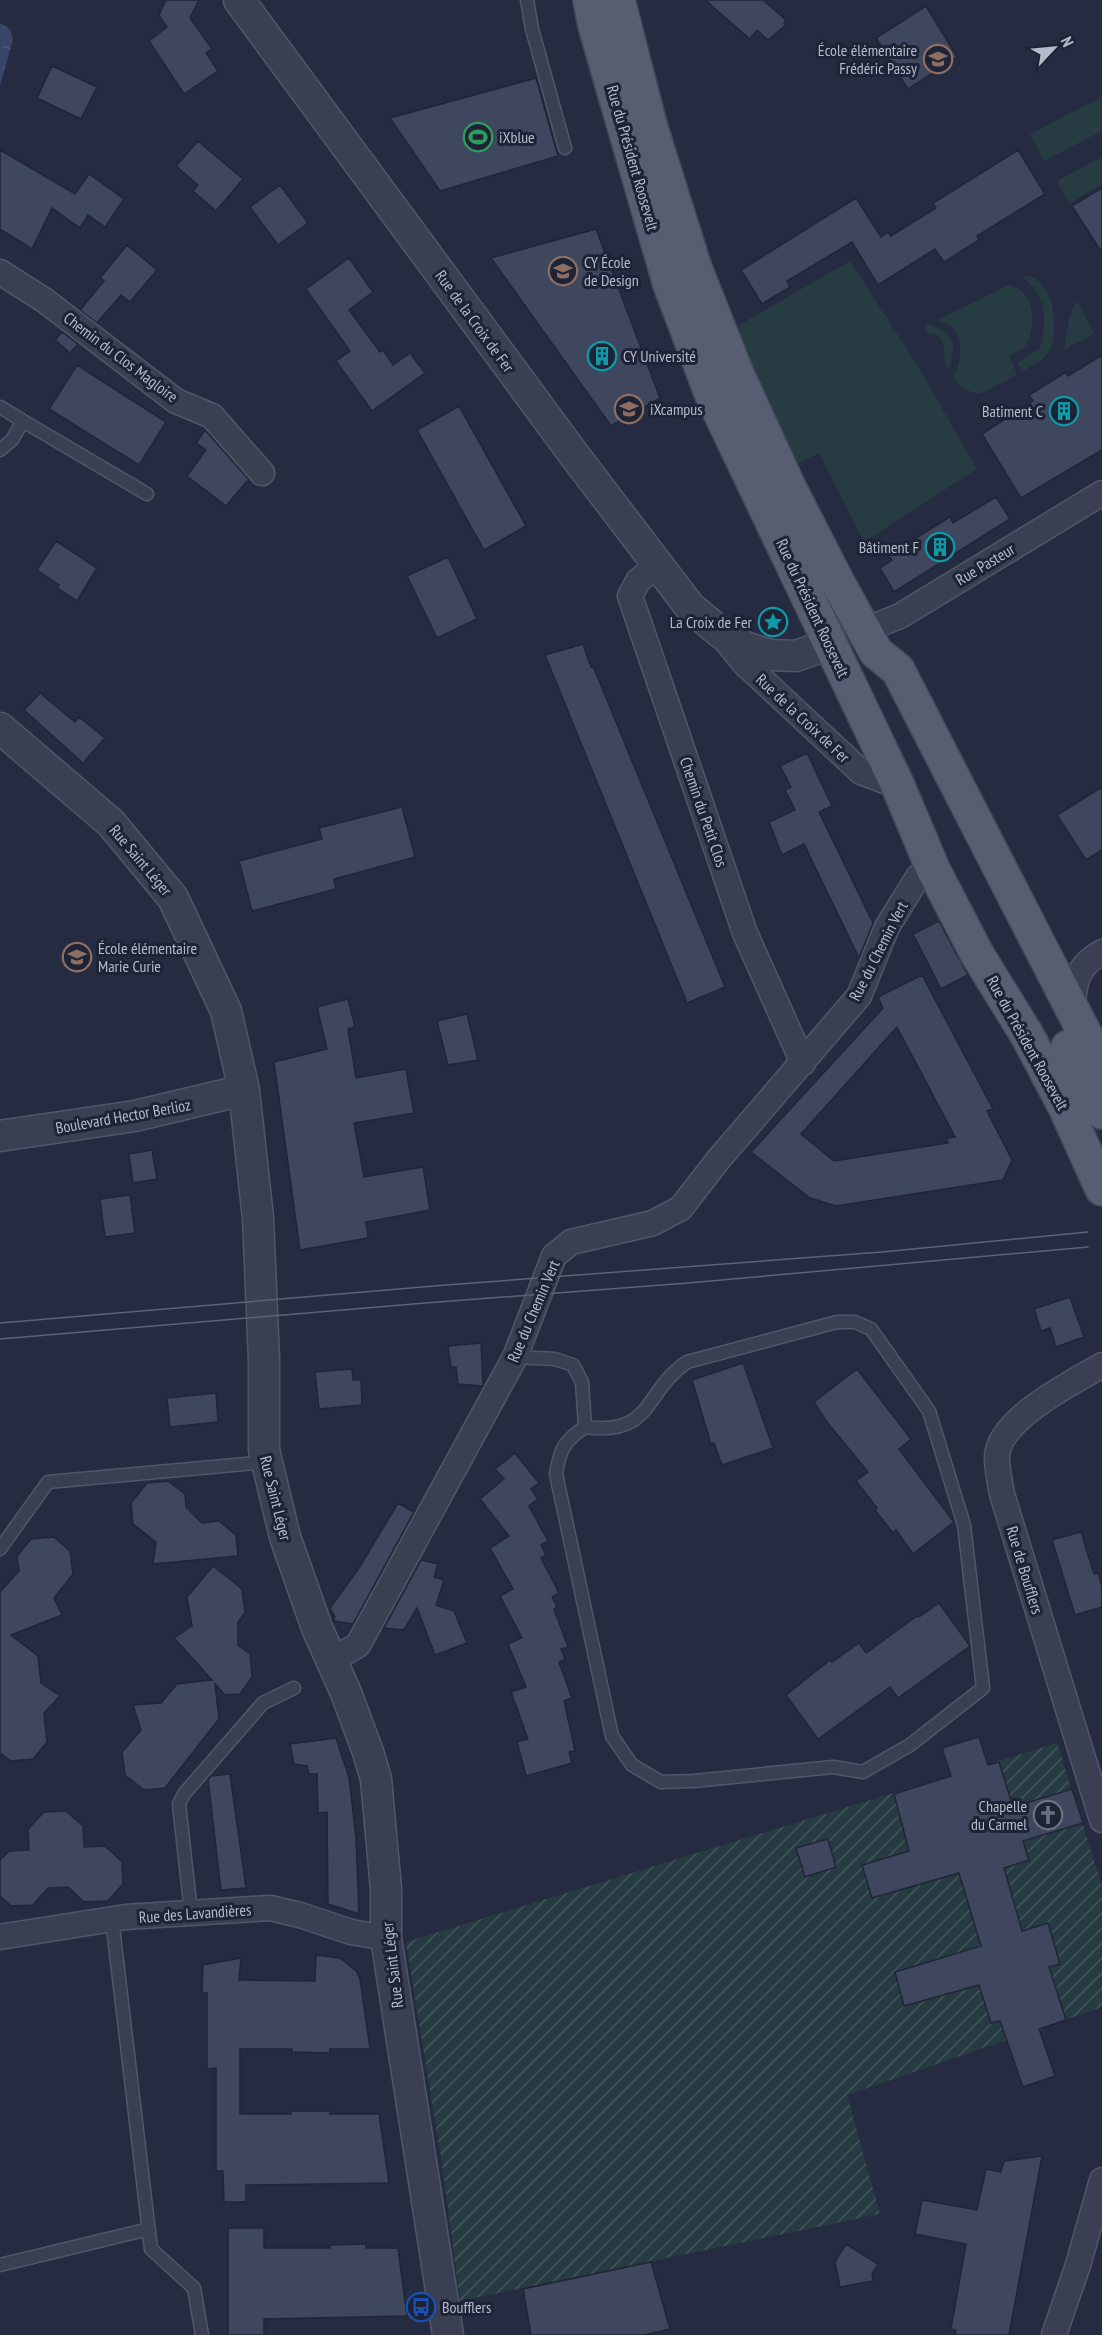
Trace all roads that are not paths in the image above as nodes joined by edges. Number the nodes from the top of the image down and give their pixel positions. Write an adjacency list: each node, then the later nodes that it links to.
1 (239, 0): 13 (street, Rue de la Croix de Fer)
2 (527, 0): 5 (lane)
3 (590, 0): 16 (main road, Rue du Président Roosevelt)
4 (618, 0): 15 (main road, Rue du Président Roosevelt)
5 (566, 148)
6 (0, 272): 10 (street, Chemin du Clos Magloire)
7 (0, 407): 8 (lane)
8 (23, 421): 9 (lane); 12 (lane)
9 (0, 450)
10 (262, 473)
11 (1102, 493): 15 (street, Rue Pasteur)
12 (147, 494)
13 (657, 565): 14 (street, Rue de la Croix de Fer); 22 (street, Chemin du Petit Clos)
14 (721, 633): 16 (street, Rue de la Croix de Fer); 18 (street, Rue de la Croix de Fer)
15 (871, 641): 16 (main road); 21 (main road, Rue du Président Roosevelt); 25 (main road)
16 (830, 644): 18 (main road, Rue du Président Roosevelt)
17 (0, 728): 24 (street, Rue Saint Léger)
18 (898, 786): 19 (main road, Rue du Président Roosevelt); 27 (main road)
19 (933, 869): 22 (street, Rue du Chemin Vert); 28 (main road, Rue du Président Roosevelt)
20 (1102, 952): 21 (street)
21 (1072, 1007): 23 (main road, Rue du Président Roosevelt)
22 (803, 1064): 29 (street, Rue du Chemin Vert)
23 (1102, 1067)
24 (244, 1090): 26 (street, Boulevard Hector Berlioz); 32 (street, Rue Saint Léger)
25 (1102, 1112)
26 (0, 1136)
27 (1102, 1143)
28 (1102, 1189)
29 (515, 1357): 31 (lane); 34 (street, Rue du Chemin Vert)
30 (1102, 1365): 36 (street, Rue de Boufflers)
31 (585, 1427): 31 (lane)
32 (267, 1462): 33 (lane); 34 (street, Rue Saint Léger)
33 (0, 1549)
34 (332, 1660): 40 (street, Rue Saint Léger)
35 (294, 1688): 37 (lane)
36 (1102, 1821)
37 (191, 1912): 38 (street, Rue des Lavandières); 40 (street, Rue des Lavandières)
38 (112, 1919): 39 (street, Rue des Lavandières); 42 (lane)
39 (0, 1937)
40 (387, 1938): 45 (street, Rue Saint Léger)
41 (1102, 2180): 46 (street)
42 (149, 2229): 43 (lane); 44 (lane)
43 (0, 2265)
44 (202, 2335)
45 (448, 2335)
46 (1053, 2335)

